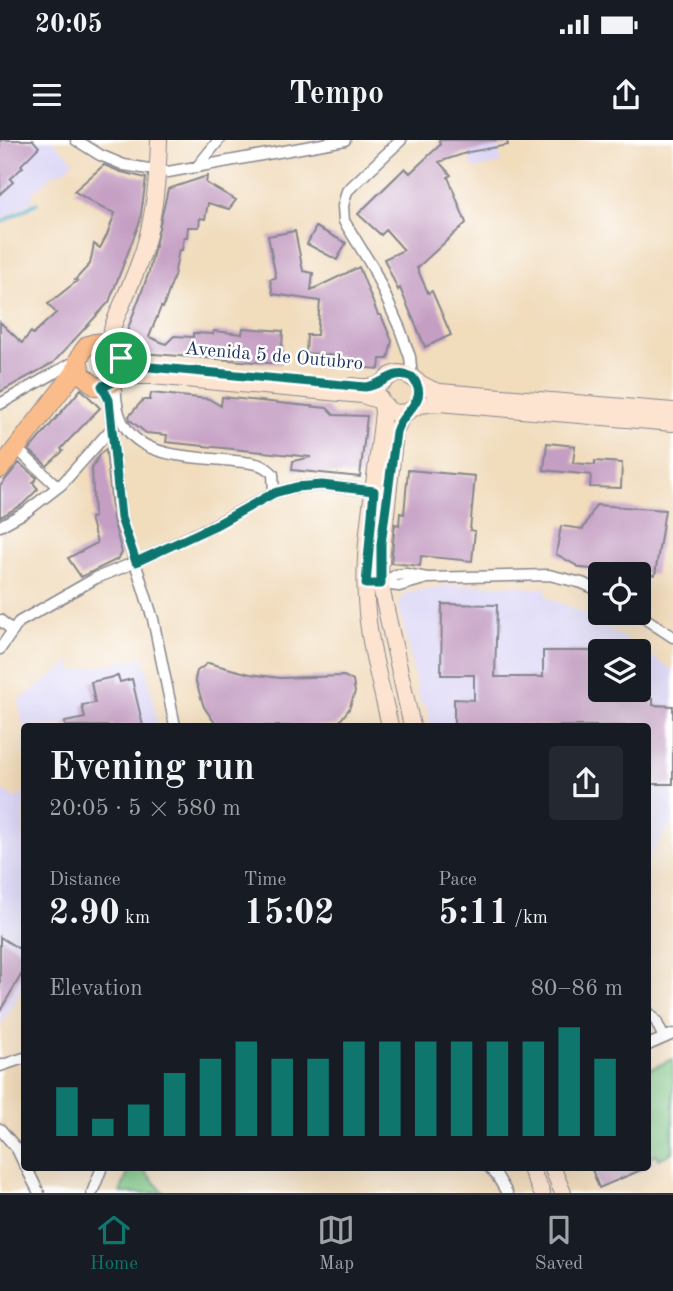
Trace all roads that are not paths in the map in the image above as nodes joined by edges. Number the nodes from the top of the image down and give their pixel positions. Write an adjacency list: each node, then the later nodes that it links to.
1 (159, 140): 7 (main road)
2 (219, 140): 6 (street)
3 (345, 140): 6 (street)
4 (401, 140): 10 (street)
5 (77, 141): 7 (street)
6 (197, 167): 7 (street)
7 (158, 172): 8 (main road)
8 (118, 354): 9 (main road); 11 (main road); 12 (main road, Avenida 5 de Outubro)
9 (79, 358): 11 (main road); 13 (main road); 15 (street)
10 (414, 380): 12 (main road, Avenida 5 de Outubro); 16 (main road); 17 (main road, Avenida 5 de Outubro)
11 (102, 382): 13 (main road); 14 (main road, Avenida 5 de Outubro); 19 (street); 20 (street)
12 (383, 382): 14 (main road, Avenida 5 de Outubro)
13 (53, 400): 21 (main road)
14 (381, 401): 16 (main road, Avenida 5 de Outubro); 27 (main road)
15 (0, 404)
16 (410, 410): 18 (main road); 31 (main road)
17 (673, 411)
18 (673, 423)
19 (112, 428): 22 (street); 26 (street)
20 (138, 439): 22 (street); 24 (street)
21 (16, 448): 23 (main road); 26 (street)
22 (116, 455): 30 (street)
23 (0, 469)
24 (273, 474): 25 (street); 28 (street)
25 (322, 485): 27 (street); 28 (street)
26 (58, 487): 29 (street)
27 (374, 491): 31 (main road)
28 (274, 493): 30 (street)
29 (0, 526)
30 (136, 562): 35 (street); 38 (street)
31 (373, 584): 32 (street); 39 (main road); 40 (main road)
32 (588, 586)
33 (0, 620): 35 (street)
34 (651, 623): 36 (street)
35 (13, 631): 37 (street)
36 (673, 637)
37 (0, 649)
38 (174, 723)
39 (389, 723)
40 (411, 723)
41 (651, 1015): 42 (street)
42 (669, 1036): 43 (street)
43 (651, 1044)
44 (21, 1059): 45 (street)
45 (0, 1066)
46 (0, 1129): 47 (street)
47 (21, 1158)
48 (28, 1171): 53 (street)
49 (101, 1171): 54 (street)
50 (493, 1171): 55 (street)
51 (532, 1171): 52 (main road)
52 (540, 1190)
53 (39, 1193)
54 (92, 1193)
55 (507, 1193)

